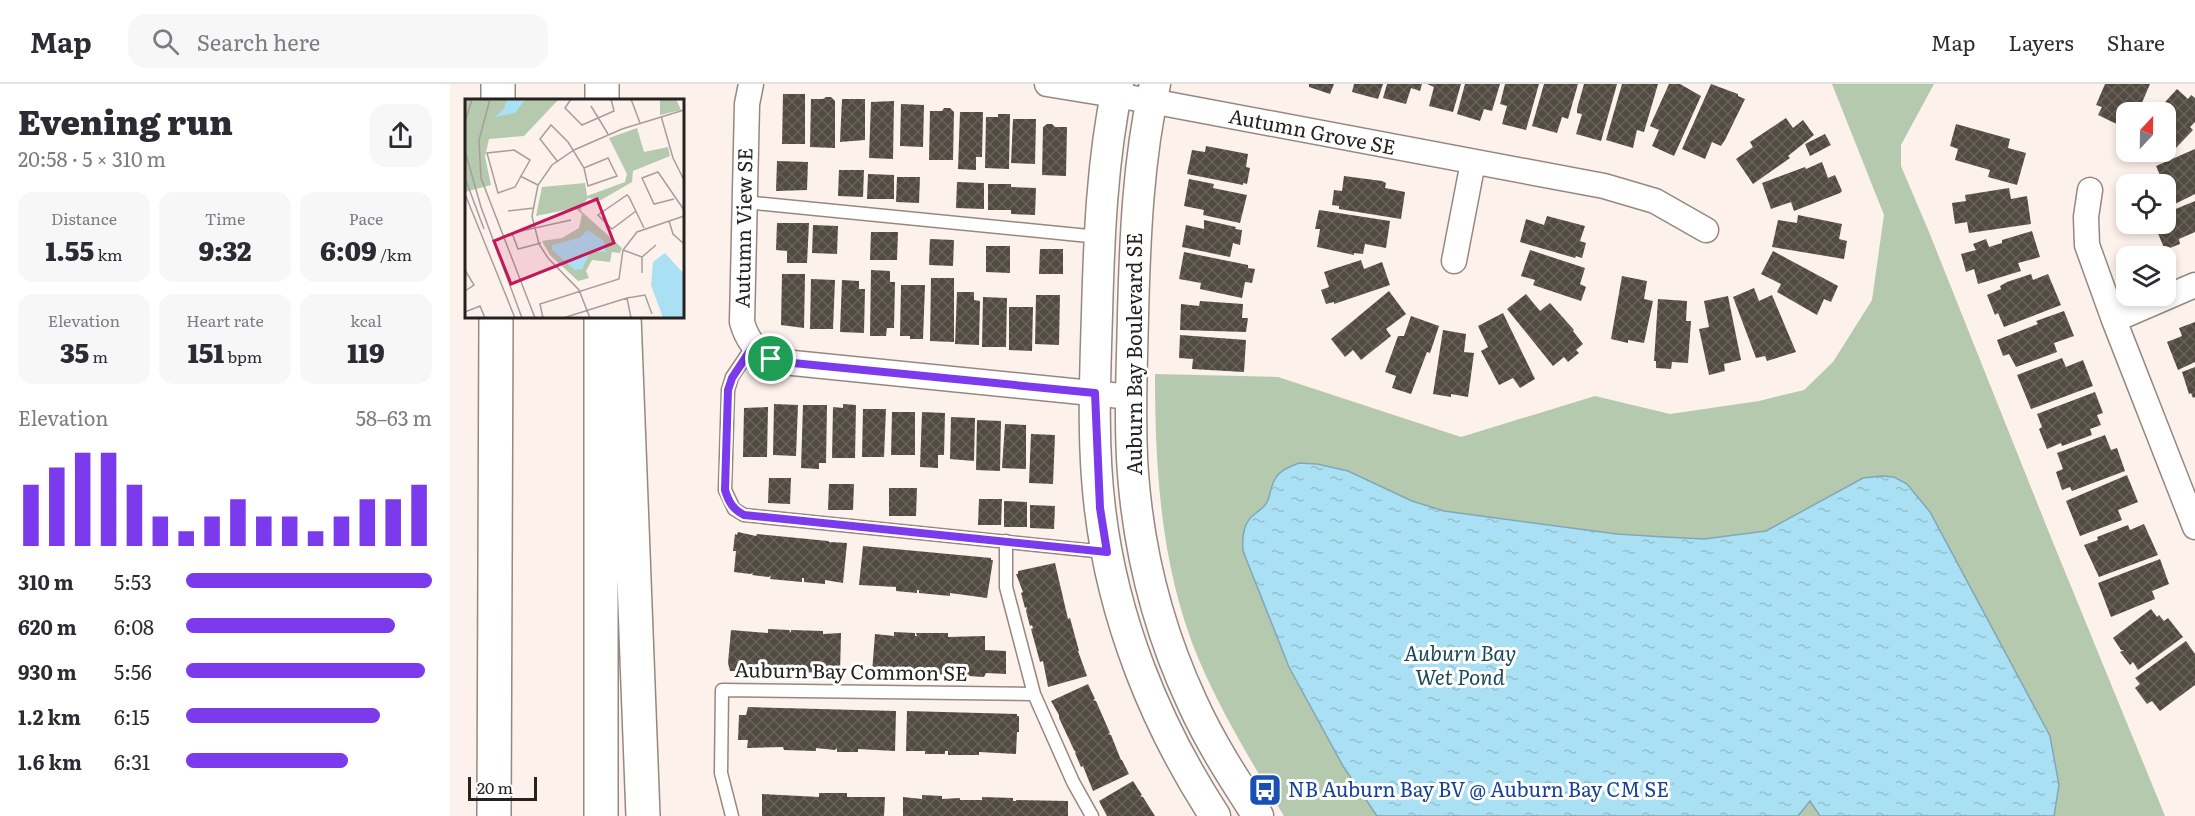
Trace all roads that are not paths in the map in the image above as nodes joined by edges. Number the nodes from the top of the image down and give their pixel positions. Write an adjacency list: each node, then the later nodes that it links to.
1 (752, 84): 7 (street, Autumn View SE)
2 (1047, 84): 3 (street)
3 (1117, 89): 4 (street, Autumn Grove SE); 9 (street, Auburn Bay Boulevard SE)
4 (1153, 92): 5 (street, Autumn Grove SE); 18 (street, Auburn Bay Boulevard SE)
5 (1473, 162): 8 (street, Autumn Grove SE); 10 (street)
6 (2090, 190): 15 (street)
7 (744, 202): 9 (lane); 16 (street, Autumn View SE)
8 (1706, 230)
9 (1099, 237): 17 (street, Auburn Bay Boulevard SE)
10 (1454, 261)
11 (2195, 285): 15 (street)
12 (496, 318): 23 (highway)
13 (601, 318): 24 (highway)
14 (624, 318): 25 (highway)
15 (2114, 320): 19 (street)
16 (753, 346): 17 (street); 20 (lane)
17 (1095, 393): 18 (street); 21 (street, Auburn Bay Boulevard SE)
18 (1131, 397): 29 (street, Auburn Bay Boulevard SE)
19 (2195, 527)
20 (1006, 541): 21 (lane); 22 (lane)
21 (1107, 552): 28 (street, Auburn Bay Boulevard SE)
22 (1034, 693): 26 (lane, Auburn Bay Common SE); 27 (lane)
23 (494, 816)
24 (601, 816)
25 (643, 816)
26 (732, 816)
27 (1092, 816)
28 (1215, 816)
29 (1257, 816)

